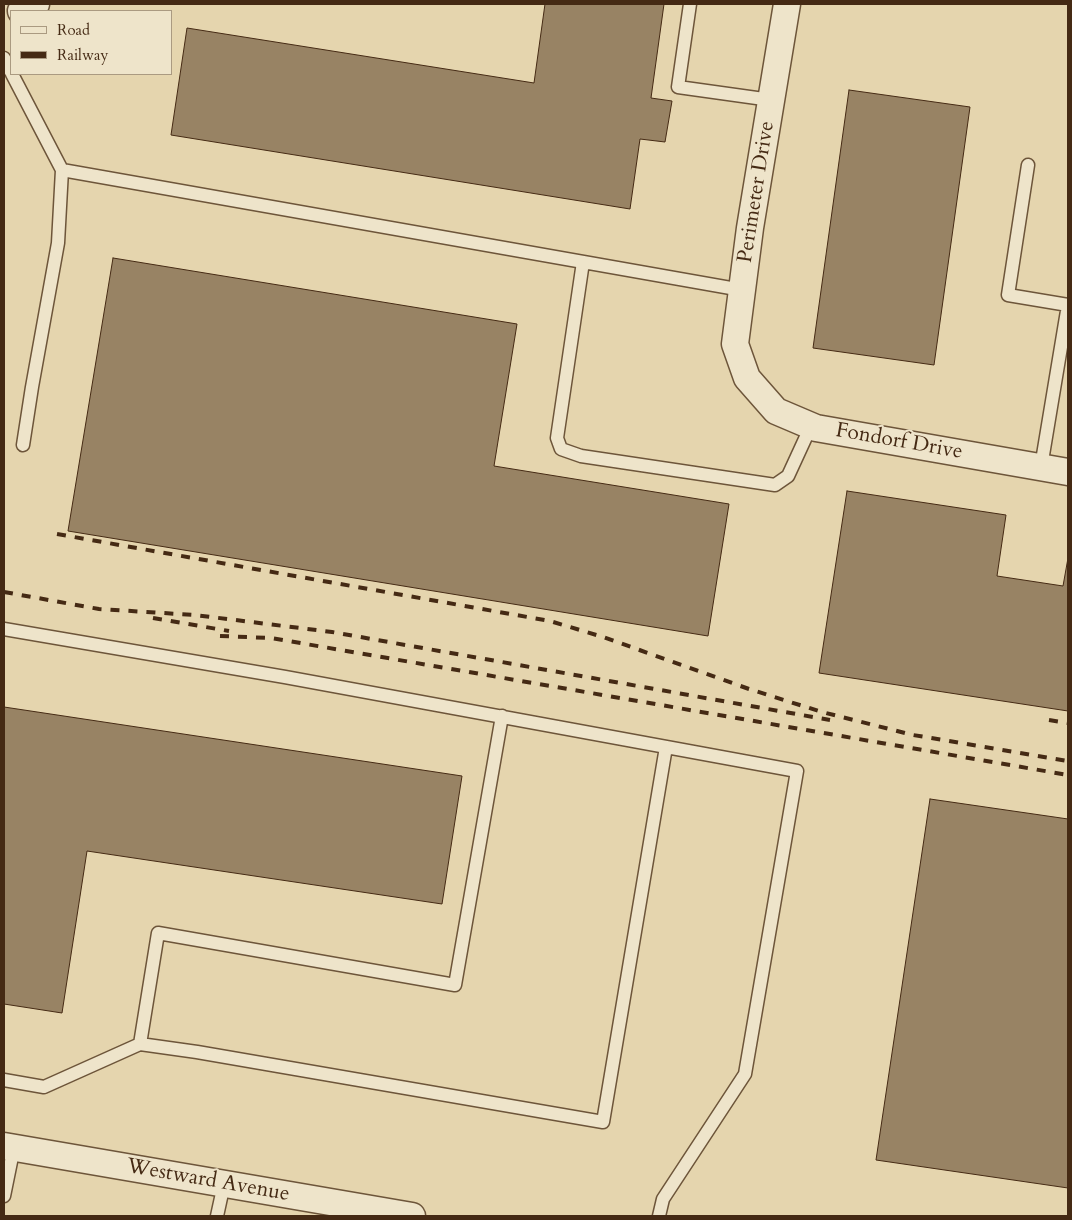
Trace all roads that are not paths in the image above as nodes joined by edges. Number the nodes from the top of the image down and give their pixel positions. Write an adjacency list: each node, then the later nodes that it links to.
1 (36, 4): 4 (street)
2 (690, 4): 8 (lane)
3 (787, 4): 8 (street, Perimeter Drive)
4 (23, 10)
5 (4, 58): 6 (lane)
6 (10, 69)
7 (13, 75): 10 (lane)
8 (771, 100): 12 (street, Perimeter Drive)
9 (1028, 165): 13 (lane)
10 (62, 170): 11 (lane); 16 (lane)
11 (583, 262): 12 (lane); 15 (lane)
12 (742, 290): 14 (street, Perimeter Drive)
13 (1068, 305): 17 (lane)
14 (747, 378): 15 (street, Fondorf Drive)
15 (811, 426): 17 (street, Fondorf Drive)
16 (23, 445)
17 (1040, 467): 18 (street, Fondorf Drive)
18 (1068, 472)
19 (4, 629): 20 (lane)
20 (502, 716): 21 (lane); 22 (lane)
21 (666, 747): 22 (lane); 29 (lane)
22 (140, 1044): 23 (lane)
23 (4, 1080)
24 (9, 1147): 25 (street, Westward Avenue); 26 (lane)
25 (224, 1184): 27 (lane); 28 (street, Westward Avenue)
26 (4, 1196)
27 (217, 1216)
28 (412, 1216)
29 (659, 1216)

